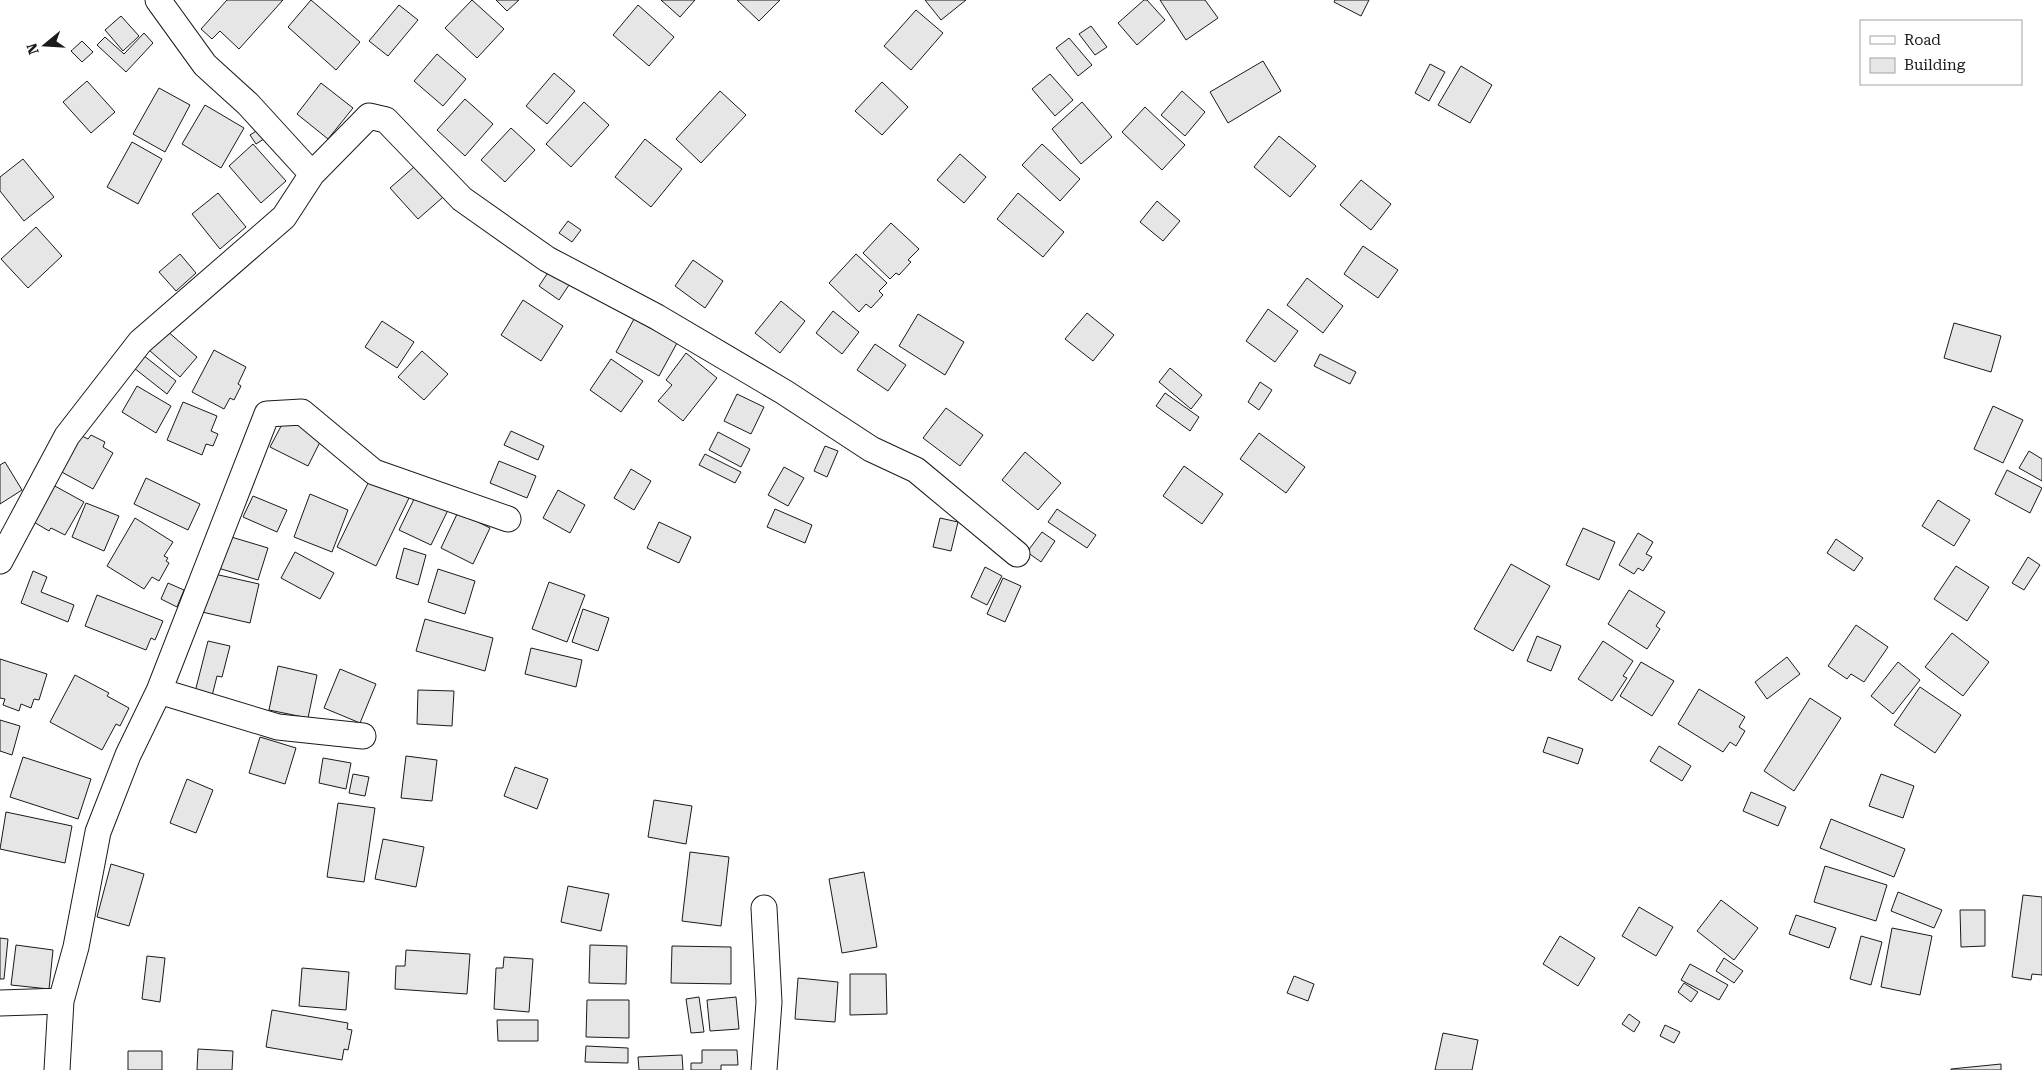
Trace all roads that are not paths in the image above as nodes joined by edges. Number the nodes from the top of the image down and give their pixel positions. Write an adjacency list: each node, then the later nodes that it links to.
1 (158, 0): 2 (street)
2 (312, 174): 4 (street); 5 (street)
3 (508, 519): 6 (street)
4 (1017, 554)
5 (0, 561)
6 (159, 691): 7 (street); 10 (street)
7 (363, 736)
8 (764, 908): 12 (street)
9 (0, 1002): 10 (street)
10 (61, 1002): 11 (street)
11 (57, 1070)
12 (764, 1070)

